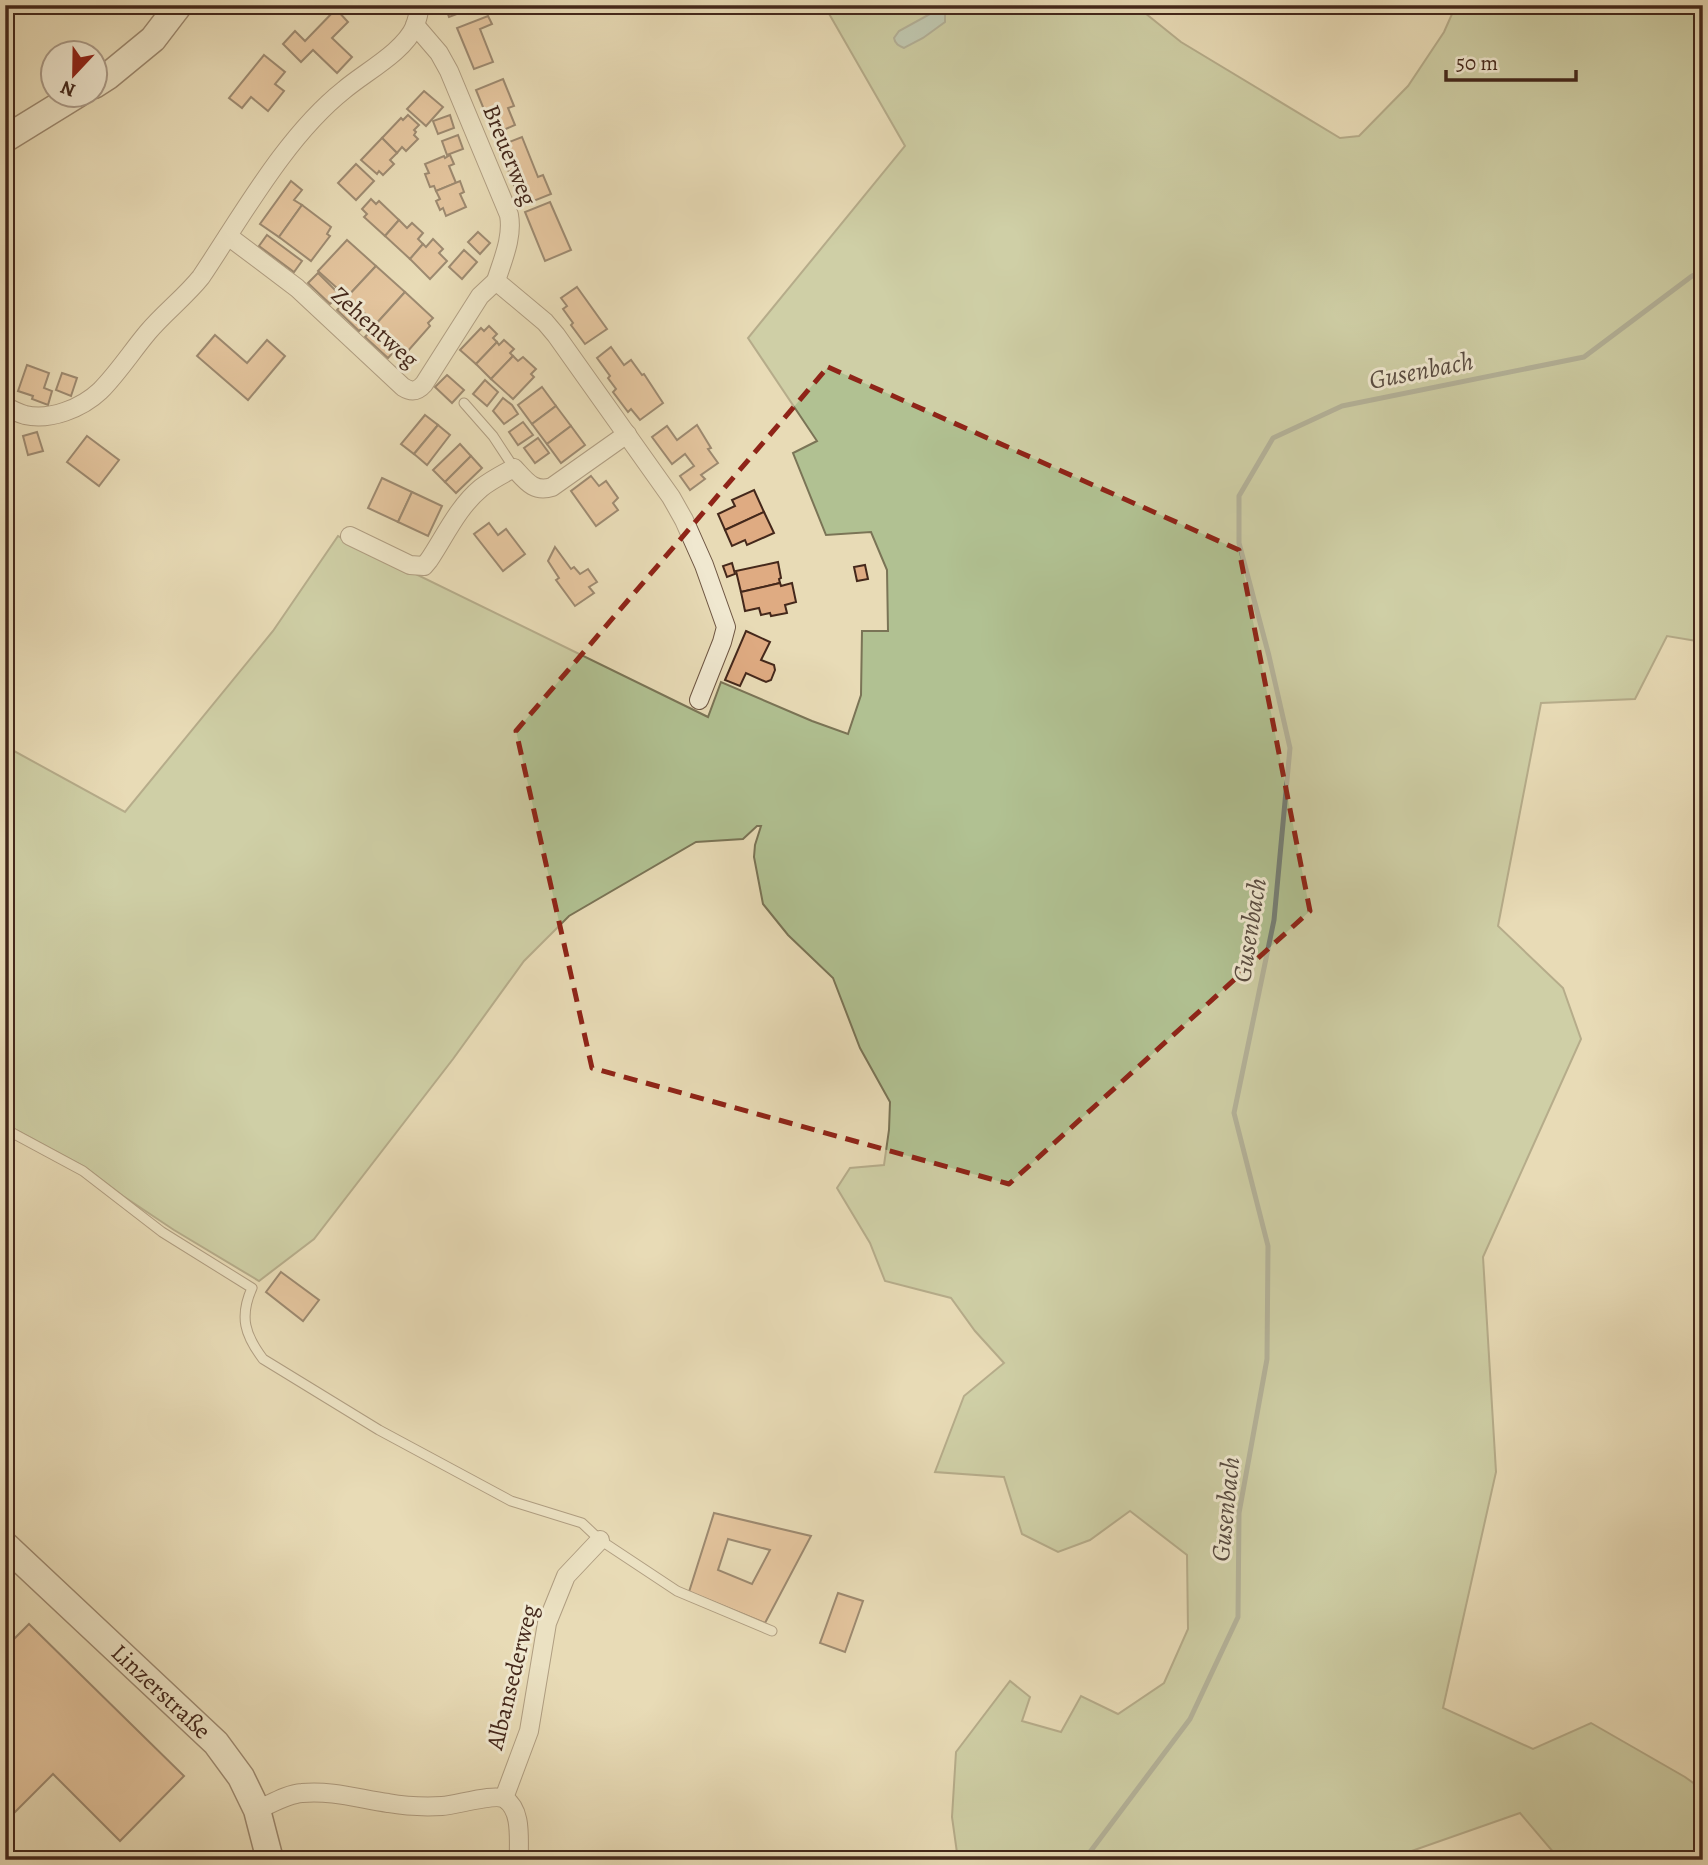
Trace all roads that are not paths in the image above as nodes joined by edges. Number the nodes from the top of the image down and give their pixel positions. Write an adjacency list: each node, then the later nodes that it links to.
1 (178, 5): 4 (main road)
2 (420, 5): 3 (street)
3 (415, 25): 7 (street); 8 (street, Breuerweg)
4 (108, 76)
5 (55, 108): 6 (main road)
6 (5, 139)
7 (228, 236): 8 (street, Zehentweg); 10 (street)
8 (496, 281): 11 (street)
9 (464, 403): 12 (lane)
10 (5, 406)
11 (627, 434): 12 (street); 14 (street)
12 (514, 468): 13 (street)
13 (350, 536)
14 (699, 700)
15 (5, 1129): 16 (lane)
16 (600, 1540): 18 (lane); 19 (street, Albansederweg)
17 (8, 1547): 20 (main road, Linzerstraße)
18 (772, 1631)
19 (504, 1798): 20 (street); 22 (street)
20 (257, 1810): 21 (main road, Linzerstraße)
21 (270, 1860)
22 (519, 1860)

